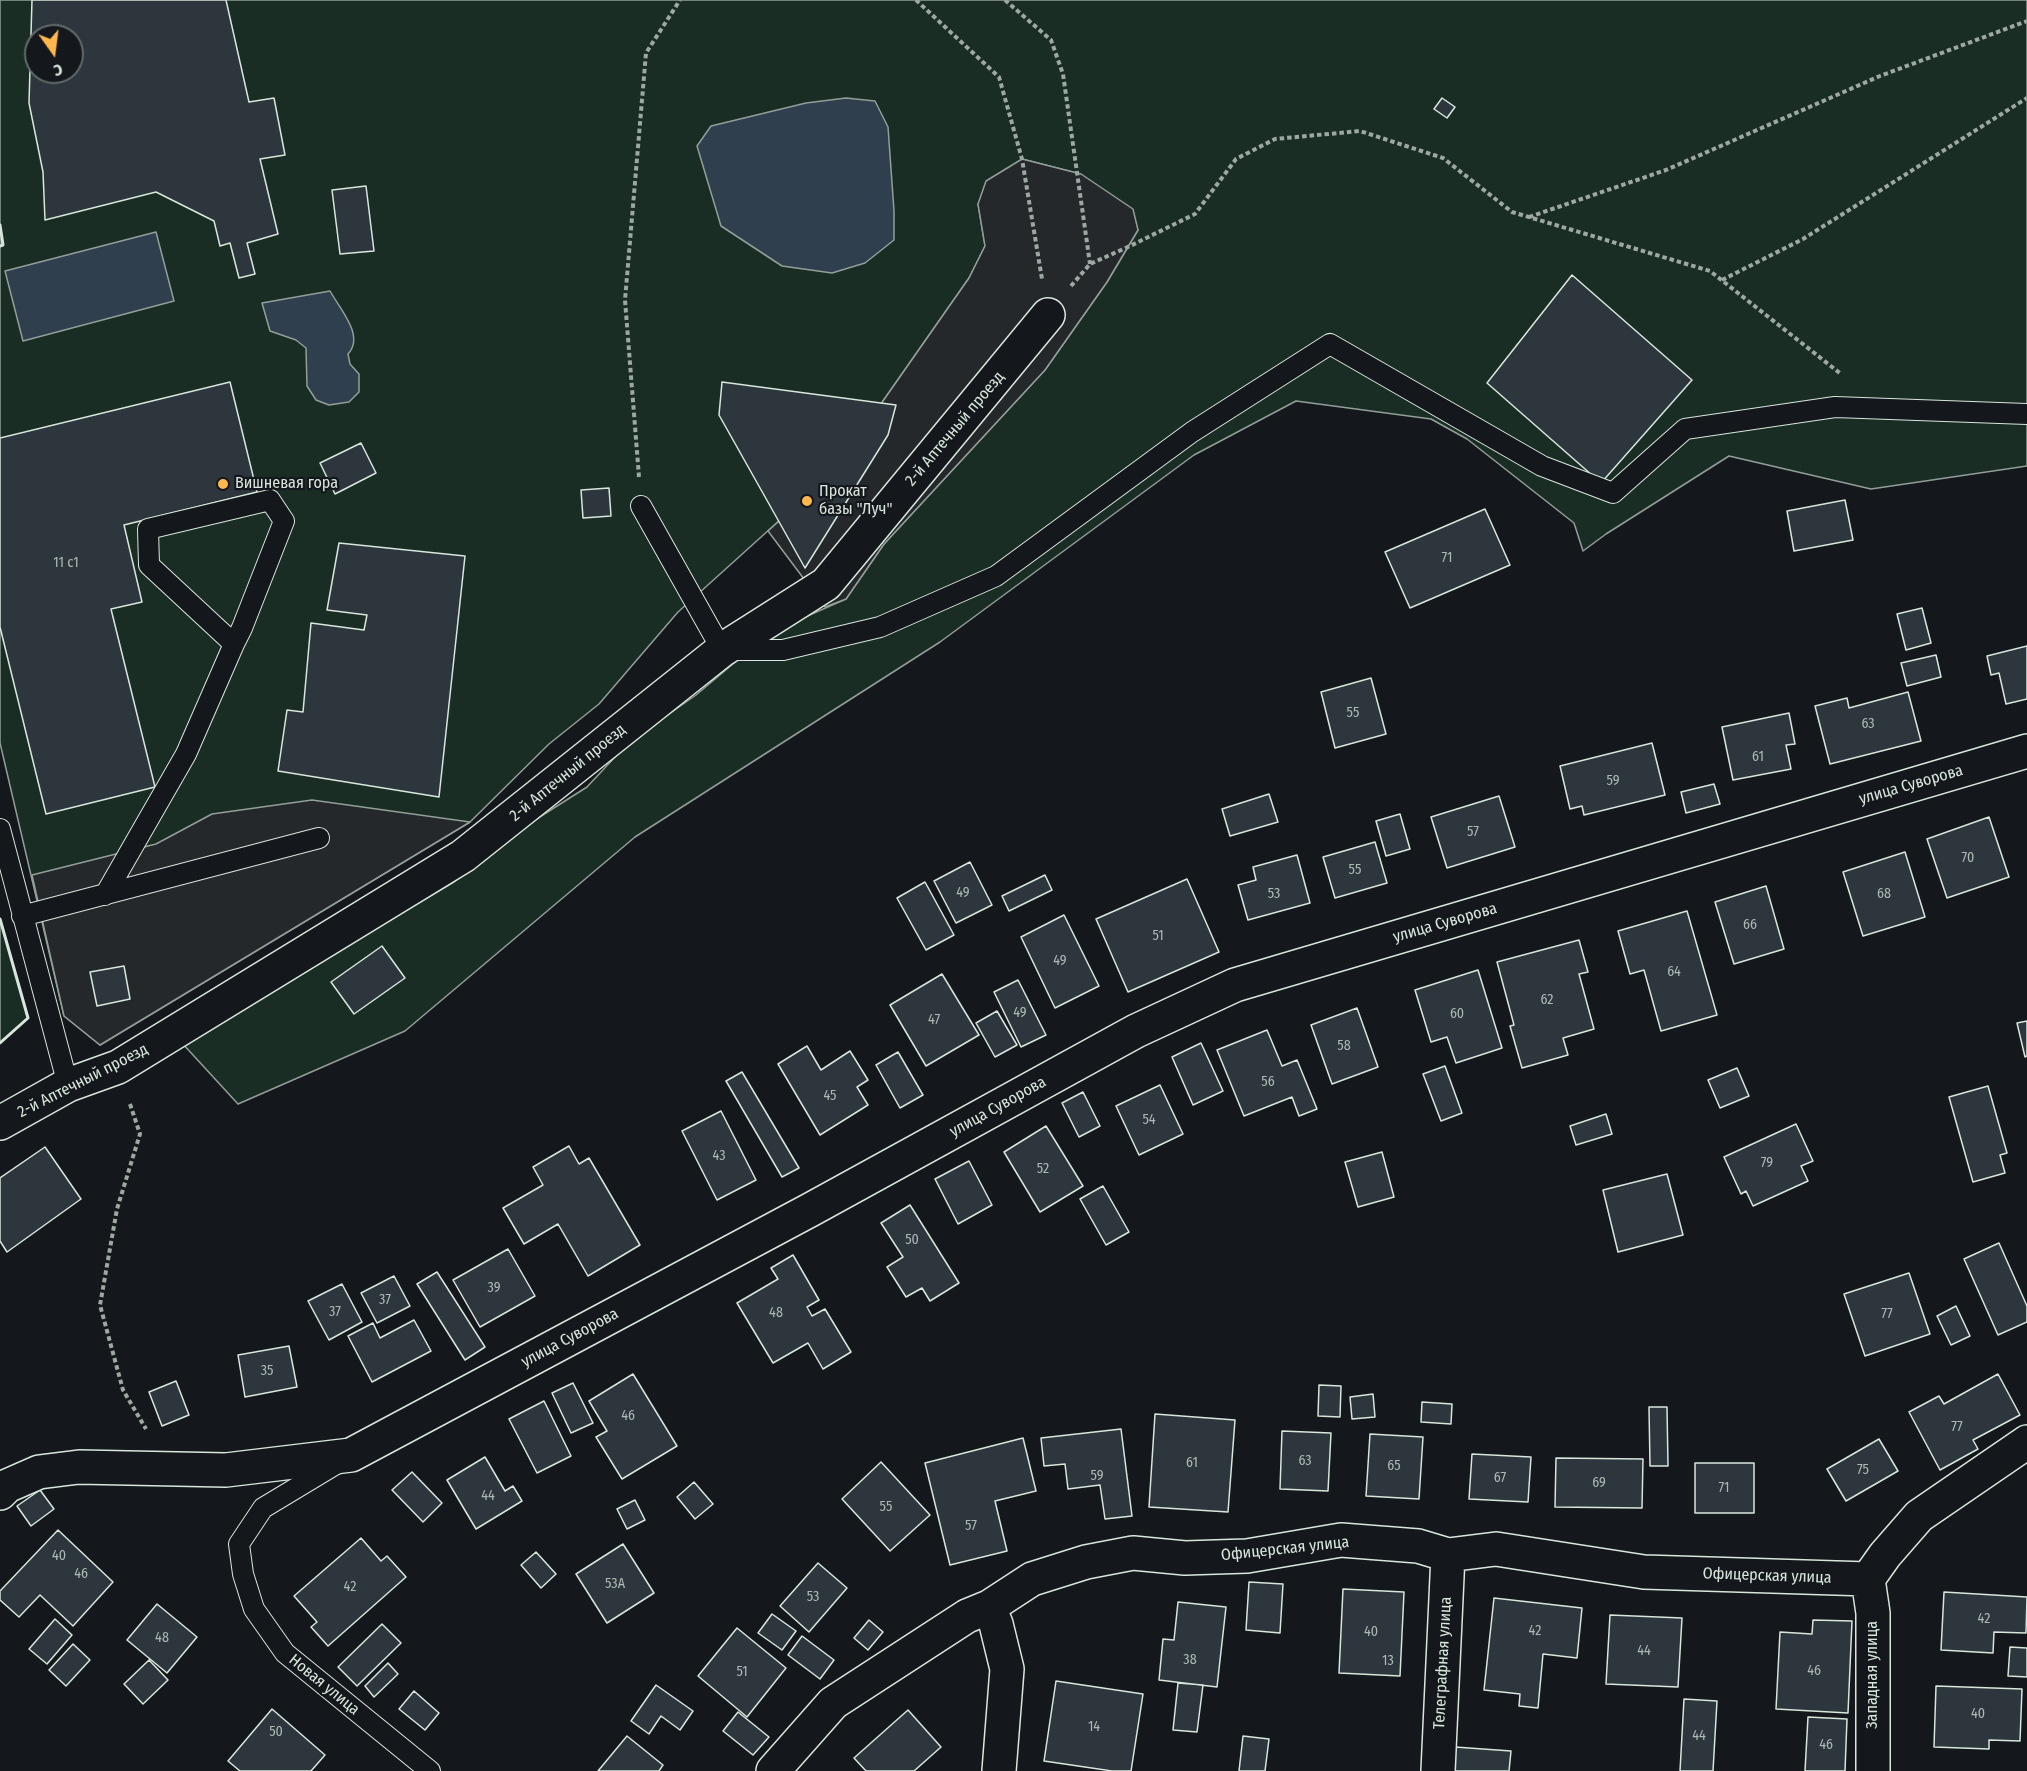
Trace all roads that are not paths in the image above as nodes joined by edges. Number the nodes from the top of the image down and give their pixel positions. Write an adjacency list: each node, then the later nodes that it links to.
1 (1048, 315): 5 (street, 2-й Аптечный проезд)
2 (2027, 414): 5 (lane)
3 (641, 506): 5 (lane)
4 (234, 644): 4 (lane); 9 (lane)
5 (722, 650): 11 (street, 2-й Аптечный проезд)
6 (2027, 751): 14 (street, улица Суворова)
7 (0, 829): 10 (lane)
8 (319, 838): 9 (lane)
9 (105, 895): 10 (lane)
10 (22, 916): 11 (lane)
11 (68, 1085): 12 (street, 2-й Аптечный проезд)
12 (0, 1123)
13 (2027, 1442): 17 (street)
14 (351, 1455): 15 (street, улица Суворова); 19 (lane, Новая улица)
15 (0, 1494)
16 (1448, 1555): 17 (street, Офицерская улица); 18 (street, Офицерская улица); 22 (street, Телеграфная улица)
17 (1868, 1579): 23 (street, Западная улица)
18 (989, 1607): 20 (street, Офицерская улица); 21 (street)
19 (430, 1771)
20 (773, 1771)
21 (999, 1771)
22 (1438, 1771)
23 (1873, 1771)

